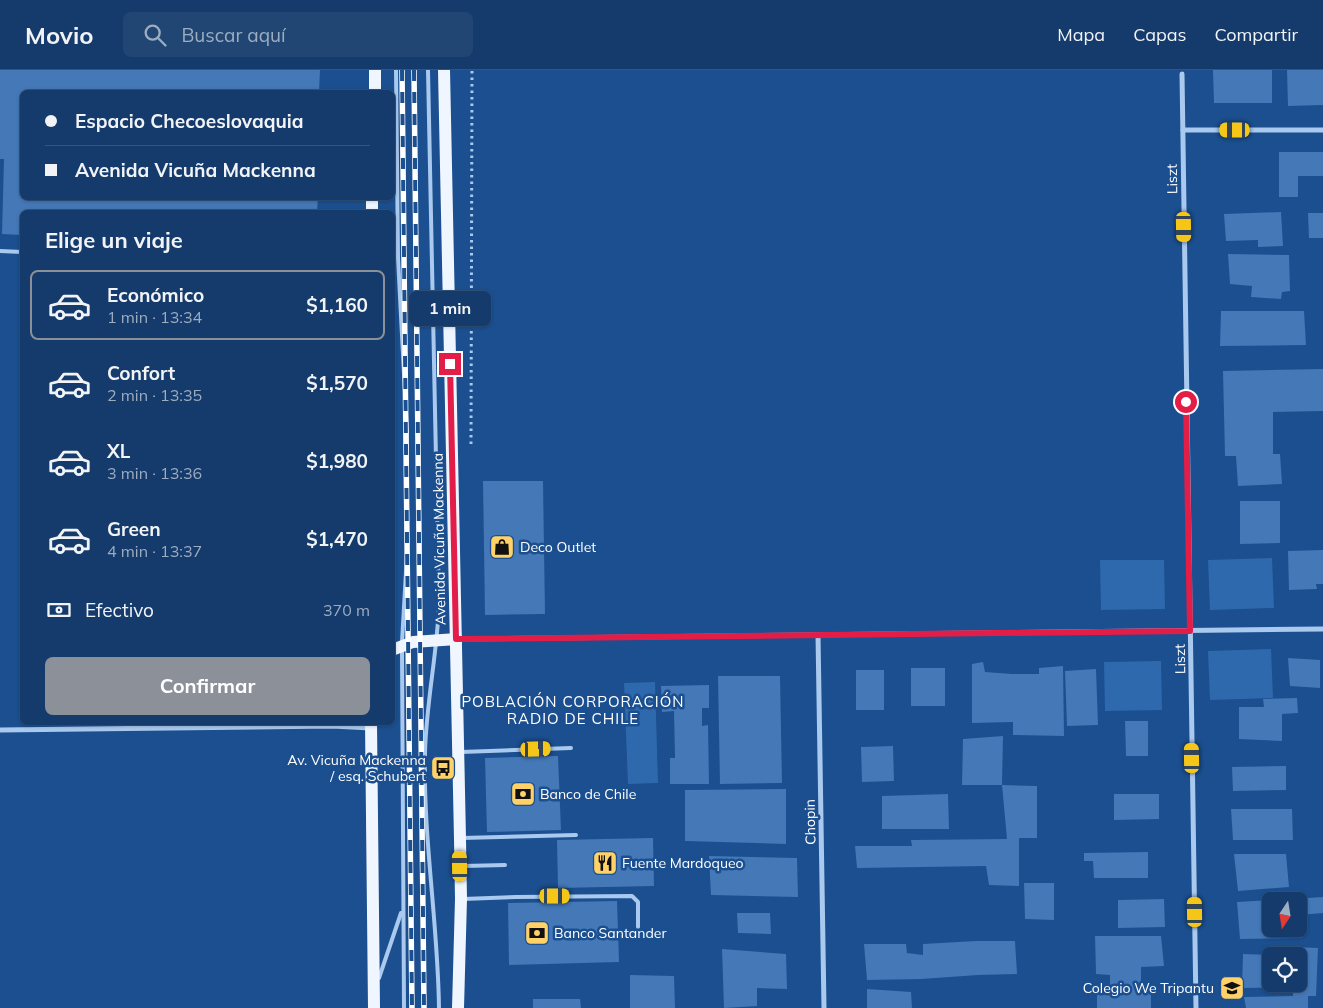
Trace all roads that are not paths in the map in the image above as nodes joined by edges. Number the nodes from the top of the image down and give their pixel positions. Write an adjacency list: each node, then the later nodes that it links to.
1 (375, 70): 6 (main road)
2 (396, 70): 16 (lane)
3 (428, 70): 15 (lane)
4 (444, 70): 14 (main road, Avenida Vicuña Mackenna)
5 (1182, 74): 7 (street, Liszt)
6 (375, 90)
7 (1183, 130): 8 (street); 12 (street, Liszt)
8 (1323, 130)
9 (0, 251): 10 (lane)
10 (20, 252)
11 (1323, 629): 12 (street)
12 (1190, 631): 13 (street); 34 (street, Liszt)
13 (818, 635): 14 (street); 33 (street, Chopin)
14 (456, 639): 15 (main road); 20 (main road, Avenida Vicuña Mackenna)
15 (438, 640): 16 (main road); 31 (lane)
16 (397, 648): 26 (lane)
17 (371, 725): 18 (street); 28 (main road)
18 (0, 730)
19 (571, 748): 20 (lane)
20 (459, 752): 22 (main road, Avenida Vicuña Mackenna)
21 (576, 835): 22 (lane)
22 (460, 838): 24 (main road, Avenida Vicuña Mackenna)
23 (505, 865): 24 (lane)
24 (460, 866): 25 (main road, Avenida Vicuña Mackenna)
25 (461, 899): 27 (lane); 32 (main road, Avenida Vicuña Mackenna)
26 (403, 909): 28 (lane); 30 (lane)
27 (638, 927)
28 (374, 991): 29 (main road)
29 (374, 1008)
30 (404, 1008)
31 (439, 1008)
32 (458, 1008)
33 (824, 1008)
34 (1196, 1008)

